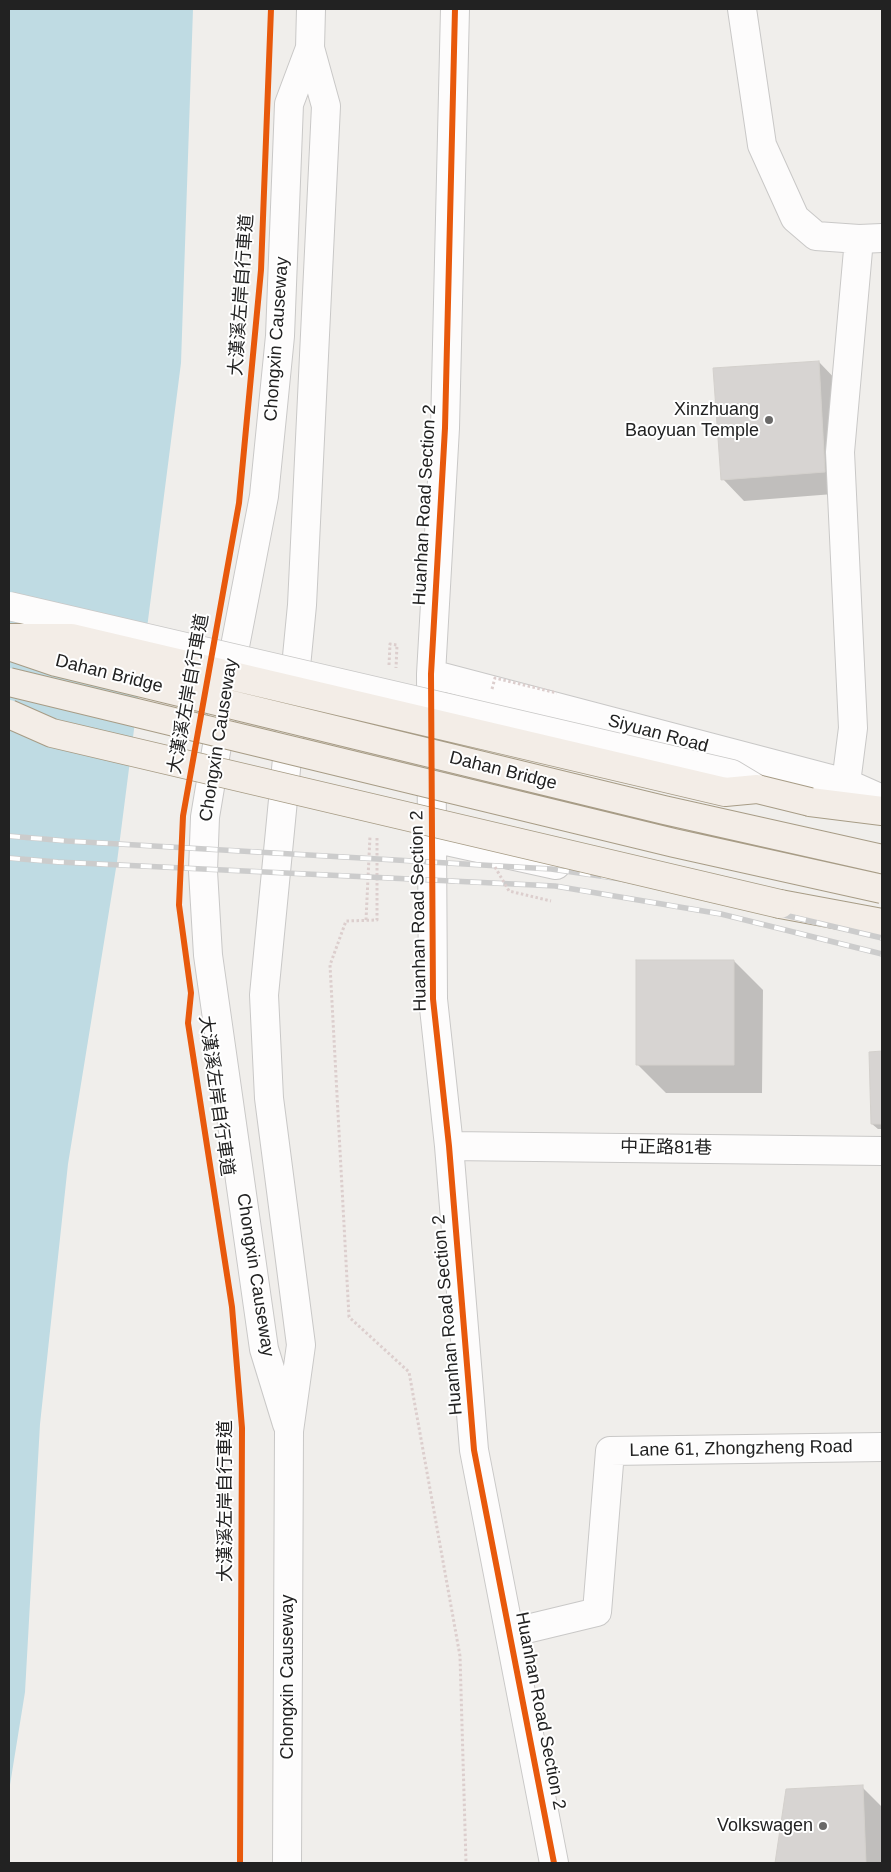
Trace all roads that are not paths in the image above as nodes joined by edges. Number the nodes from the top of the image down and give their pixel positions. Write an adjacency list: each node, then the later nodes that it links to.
1 (311, 9): 4 (street, Chongxin Causeway)
2 (455, 9): 9 (street, Huanhan Road Section 2)
3 (742, 9): 5 (street)
4 (310, 48): 25 (street, Chongxin Causeway); 25 (street, Chongxin Causeway)
5 (871, 239): 14 (street)
6 (9, 606): 15 (street, bridge)
7 (9, 638): 15 (main road, bridge)
8 (9, 646): 19 (main road, Dahan Bridge, bridge)
9 (431, 674): 14 (street, Siyuan Road); 18 (street, Huanhan Road Section 2)
10 (9, 682): 20 (main road, Dahan Bridge, bridge)
11 (9, 714): 13 (main road, bridge)
12 (9, 728): 13 (street, bridge)
13 (52, 733): 21 (main road, bridge)
14 (846, 783): 16 (street, Siyuan Road)
15 (757, 789): 17 (main road, bridge)
16 (882, 799)
17 (882, 811)
18 (432, 838): 22 (street); 23 (street, Huanhan Road Section 2)
19 (882, 860)
20 (882, 890)
21 (882, 923)
22 (882, 928)
23 (449, 1146): 24 (street, 中正路81巷); 27 (street, Huanhan Road Section 2)
24 (882, 1151)
25 (289, 1431): 28 (street, Chongxin Causeway)
26 (882, 1447): 27 (street, Lane 61, Zhongzheng Road)
27 (510, 1633): 29 (street, Huanhan Road Section 2)
28 (287, 1863)
29 (554, 1863)

